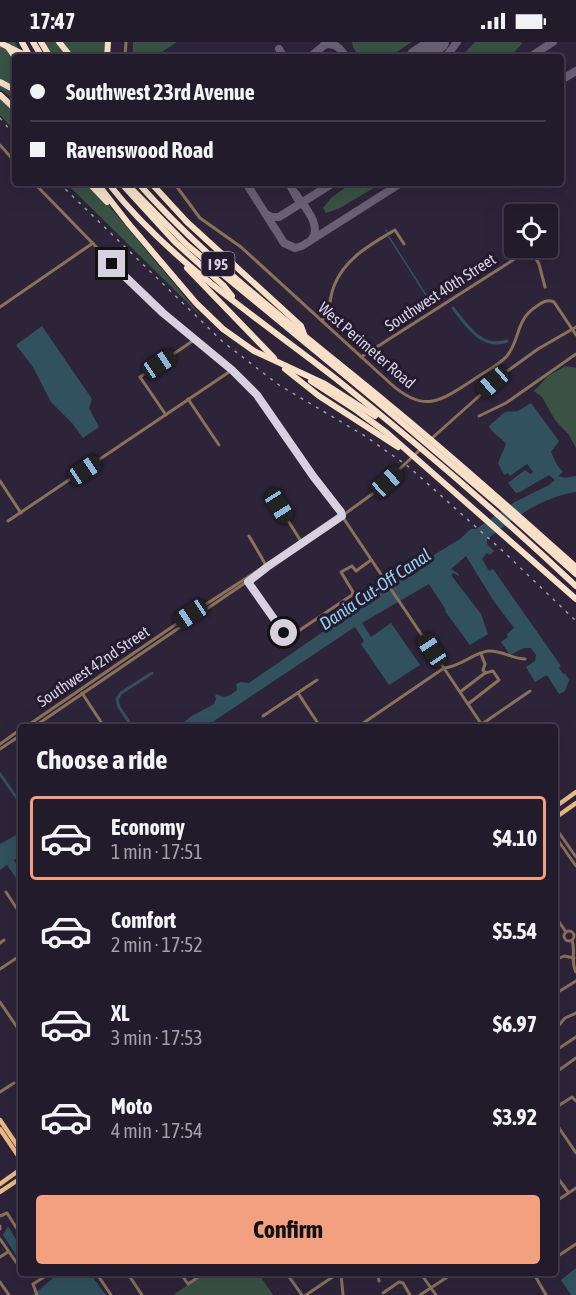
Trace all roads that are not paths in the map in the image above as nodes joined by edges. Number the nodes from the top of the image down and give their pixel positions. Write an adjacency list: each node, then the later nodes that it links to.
1 (2, 43): 2 (highway); 3 (highway)
2 (13, 54)
3 (22, 54)
4 (0, 95): 5 (highway)
5 (12, 106)
6 (0, 145): 7 (street)
7 (12, 159)
8 (37, 186): 23 (street)
9 (92, 186): 21 (highway)
10 (99, 186): 21 (highway)
11 (112, 186): 22 (highway, I 95)
12 (113, 186): 27 (highway)
13 (126, 186): 27 (highway)
14 (126, 186): 25 (highway)
15 (135, 186): 25 (highway)
16 (141, 186): 34 (highway, I 95)
17 (154, 186): 20 (highway)
18 (159, 186): 20 (highway)
19 (176, 186): 29 (street, West Perimeter Road)
20 (187, 222): 34 (highway)
21 (128, 223): 39 (highway)
22 (162, 242): 43 (highway, I 95); 45 (highway)
23 (93, 243): 28 (street); 35 (street)
24 (404, 244): 29 (street)
25 (218, 272): 48 (highway)
26 (545, 287): 37 (street, Southwest 40th Street)
27 (232, 296): 48 (highway)
28 (0, 307)
29 (322, 321): 37 (street, West Perimeter Road)
30 (576, 321): 32 (street)
31 (576, 327): 32 (street)
32 (571, 328): 33 (street); 37 (street, West Perimeter Road); 50 (street, Southwest 42nd Street)
33 (576, 335)
34 (305, 337): 48 (highway, I 95)
35 (194, 340): 38 (street); 41 (street)
36 (576, 354): 42 (street)
37 (361, 357)
38 (232, 370): 40 (street); 50 (street)
39 (297, 372): 43 (highway); 45 (highway)
40 (188, 399): 41 (street); 44 (street)
41 (166, 415): 49 (street)
42 (479, 416)
43 (406, 436): 48 (highway, I 95)
44 (219, 445)
45 (422, 464): 62 (highway)
46 (0, 481): 49 (street)
47 (279, 506): 54 (street)
48 (498, 507): 52 (highway, I 95); 52 (highway, I 95)
49 (21, 513): 51 (street)
50 (342, 516): 54 (street, Southwest 42nd Street); 55 (street)
51 (9, 521)
52 (517, 523): 57 (highway, I 95); 58 (highway); 60 (highway); 61 (highway, I 95)
53 (249, 536): 56 (street)
54 (302, 543): 56 (street, Southwest 42nd Street)
55 (371, 560): 59 (street); 67 (street)
56 (267, 567): 59 (street, Southwest 42nd Street)
57 (576, 567)
58 (576, 574)
59 (247, 580): 63 (street, Southwest 42nd Street); 64 (street, Southwest 42nd Street)
60 (576, 580)
61 (576, 586)
62 (576, 599)
63 (146, 645): 64 (street); 74 (street, Southwest 42nd Street)
64 (142, 653): 72 (street, Southwest 42nd Street)
65 (481, 654): 66 (street); 67 (street); 68 (street)
66 (525, 659)
67 (444, 668): 71 (street); 82 (street)
68 (485, 673): 71 (street); 75 (street)
69 (317, 680): 73 (street)
70 (530, 691): 84 (street)
71 (460, 692): 75 (street)
72 (82, 693): 76 (street, Southwest 42nd Street); 80 (street)
73 (298, 693): 77 (street); 81 (street)
74 (59, 704): 76 (street); 78 (street, Southwest 42nd Street)
75 (468, 704): 83 (street)
76 (54, 712): 79 (street, Southwest 42nd Street)
77 (264, 716)
78 (28, 724)
79 (38, 724)
80 (102, 724)
81 (318, 724)
82 (362, 724)
83 (482, 724)
84 (486, 724)
85 (18, 731): 87 (street, Southwest 42nd Street)
86 (18, 737): 88 (street)
87 (0, 744)
88 (0, 749)
89 (576, 792): 91 (main road)
90 (576, 803): 92 (main road)
91 (558, 805)
92 (558, 816)
93 (558, 831): 95 (street)
94 (558, 840): 96 (street)
95 (576, 857)
96 (576, 866)
97 (6, 892): 98 (street)
98 (18, 910)
99 (558, 920): 101 (street)
100 (576, 928): 101 (street)
101 (568, 932): 102 (street); 102 (street)
102 (574, 938): 104 (street)
103 (18, 957): 106 (street)
104 (574, 958): 105 (street); 107 (street)
105 (558, 959)
106 (0, 969)
107 (576, 972)
108 (576, 981): 109 (street)
109 (558, 992)
110 (0, 1002): 113 (street)
111 (576, 1013): 112 (street)
112 (558, 1026)
113 (18, 1029)
114 (576, 1037): 115 (street)
115 (558, 1049)
116 (576, 1058): 117 (street)
117 (558, 1071)
118 (14, 1083): 119 (street)
119 (0, 1092)
120 (576, 1101): 121 (street)
121 (558, 1106)
122 (2, 1118): 125 (main road)
123 (558, 1126): 126 (street)
124 (0, 1129): 127 (main road)
125 (18, 1146)
126 (576, 1153)
127 (18, 1156)
128 (18, 1171): 131 (main road)
129 (558, 1178): 134 (street)
130 (18, 1180): 133 (main road)
131 (0, 1184)
132 (576, 1188): 134 (street)
133 (0, 1192)
134 (568, 1193): 135 (street)
135 (558, 1200)
136 (0, 1216): 137 (street)
137 (18, 1230)
138 (0, 1239): 140 (street)
139 (576, 1244): 141 (street)
140 (8, 1252): 142 (street); 143 (street)
141 (558, 1256)
142 (0, 1257)
143 (18, 1266)
144 (46, 1276): 161 (street)
145 (98, 1276): 162 (street)
146 (129, 1276): 163 (street)
147 (182, 1276): 148 (street)
148 (200, 1276)
149 (290, 1276): 164 (street)
150 (336, 1276): 164 (street)
151 (339, 1276): 165 (street)
152 (378, 1276): 156 (street)
153 (422, 1276): 158 (street)
154 (446, 1276): 158 (street)
155 (534, 1276): 169 (street)
156 (379, 1281)
157 (0, 1282): 160 (street)
158 (431, 1288): 167 (street); 168 (street)
159 (383, 1293): 166 (street)
160 (9, 1295)
161 (38, 1295)
162 (111, 1295)
163 (142, 1295)
164 (304, 1295)
165 (343, 1295)
166 (410, 1295)
167 (420, 1295)
168 (436, 1295)
169 (546, 1295)

